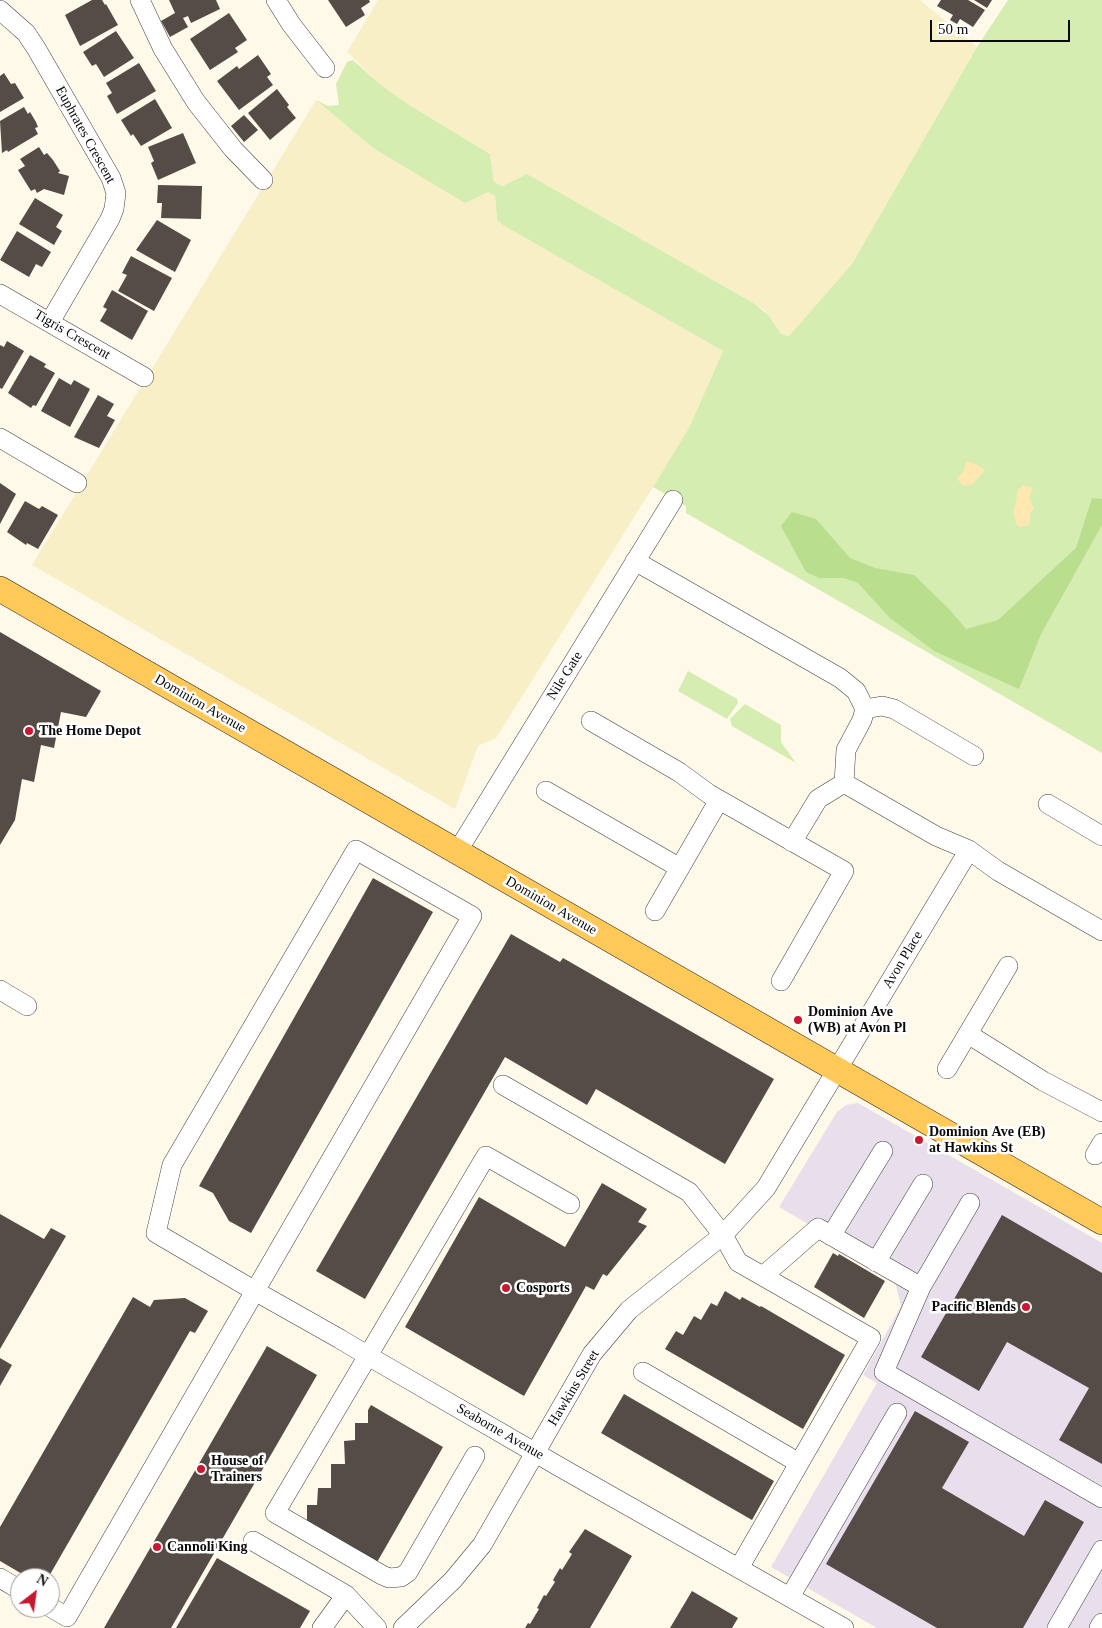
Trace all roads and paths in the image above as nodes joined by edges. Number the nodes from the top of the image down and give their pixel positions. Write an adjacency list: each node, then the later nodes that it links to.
1 (140, 0): 5 (street)
2 (276, 0): 4 (street)
3 (0, 10): 7 (street, Euphrates Crescent)
4 (325, 68)
5 (263, 180)
6 (0, 294): 7 (street, Tigris Crescent)
7 (50, 322): 8 (street, Tigris Crescent)
8 (144, 377)
9 (0, 438): 10 (street)
10 (77, 483)
11 (673, 500): 12 (street, Nile Gate)
12 (636, 561): 14 (street); 24 (street, Nile Gate)
13 (0, 589): 24 (main road, Dominion Avenue)
14 (865, 709): 16 (street); 17 (street)
15 (591, 721): 19 (street)
16 (974, 756)
17 (844, 783): 22 (street); 23 (street)
18 (546, 791): 25 (street)
19 (719, 800): 22 (street); 25 (street)
20 (1048, 804): 21 (street)
21 (1102, 836)
22 (792, 842): 29 (street)
23 (969, 850): 27 (street); 34 (street, Avon Place)
24 (457, 852): 34 (main road, Dominion Avenue)
25 (680, 868): 26 (street)
26 (655, 911)
27 (1102, 931)
28 (1008, 966): 32 (street)
29 (781, 981)
30 (0, 990): 31 (street)
31 (26, 1006)
32 (968, 1034): 33 (street); 36 (street)
33 (947, 1069)
34 (837, 1071): 41 (main road, Dominion Avenue); 42 (street, Hawkins Street)
35 (504, 1085): 42 (street)
36 (1102, 1112)
37 (883, 1151): 43 (street)
38 (923, 1184): 44 (street)
39 (970, 1203): 46 (street)
40 (570, 1204): 48 (street)
41 (1102, 1222)
42 (723, 1235): 45 (street); 51 (street, Hawkins Street)
43 (831, 1236): 44 (street); 45 (street)
44 (876, 1262): 46 (street)
45 (763, 1276): 53 (street)
46 (921, 1287): 54 (street)
47 (255, 1291): 47 (street, Seaborne Avenue); 48 (street, Seaborne Avenue); 60 (street)
48 (370, 1357): 51 (street, Seaborne Avenue); 52 (street)
49 (643, 1372): 53 (street)
50 (897, 1413): 59 (street)
51 (536, 1453): 57 (street, Seaborne Avenue); 64 (street, Hawkins Street)
52 (475, 1456)
53 (800, 1463): 57 (street)
54 (1102, 1498)
55 (253, 1541): 58 (street)
56 (1102, 1550): 66 (street)
57 (739, 1568): 59 (street, Seaborne Avenue)
58 (346, 1595): 62 (street); 63 (street)
59 (790, 1597): 65 (street, Seaborne Avenue)
60 (60, 1613)
61 (1102, 1623): 67 (street)
62 (322, 1628)
63 (377, 1628)
64 (403, 1628)
65 (844, 1628)
66 (1057, 1628)
67 (1099, 1628)

